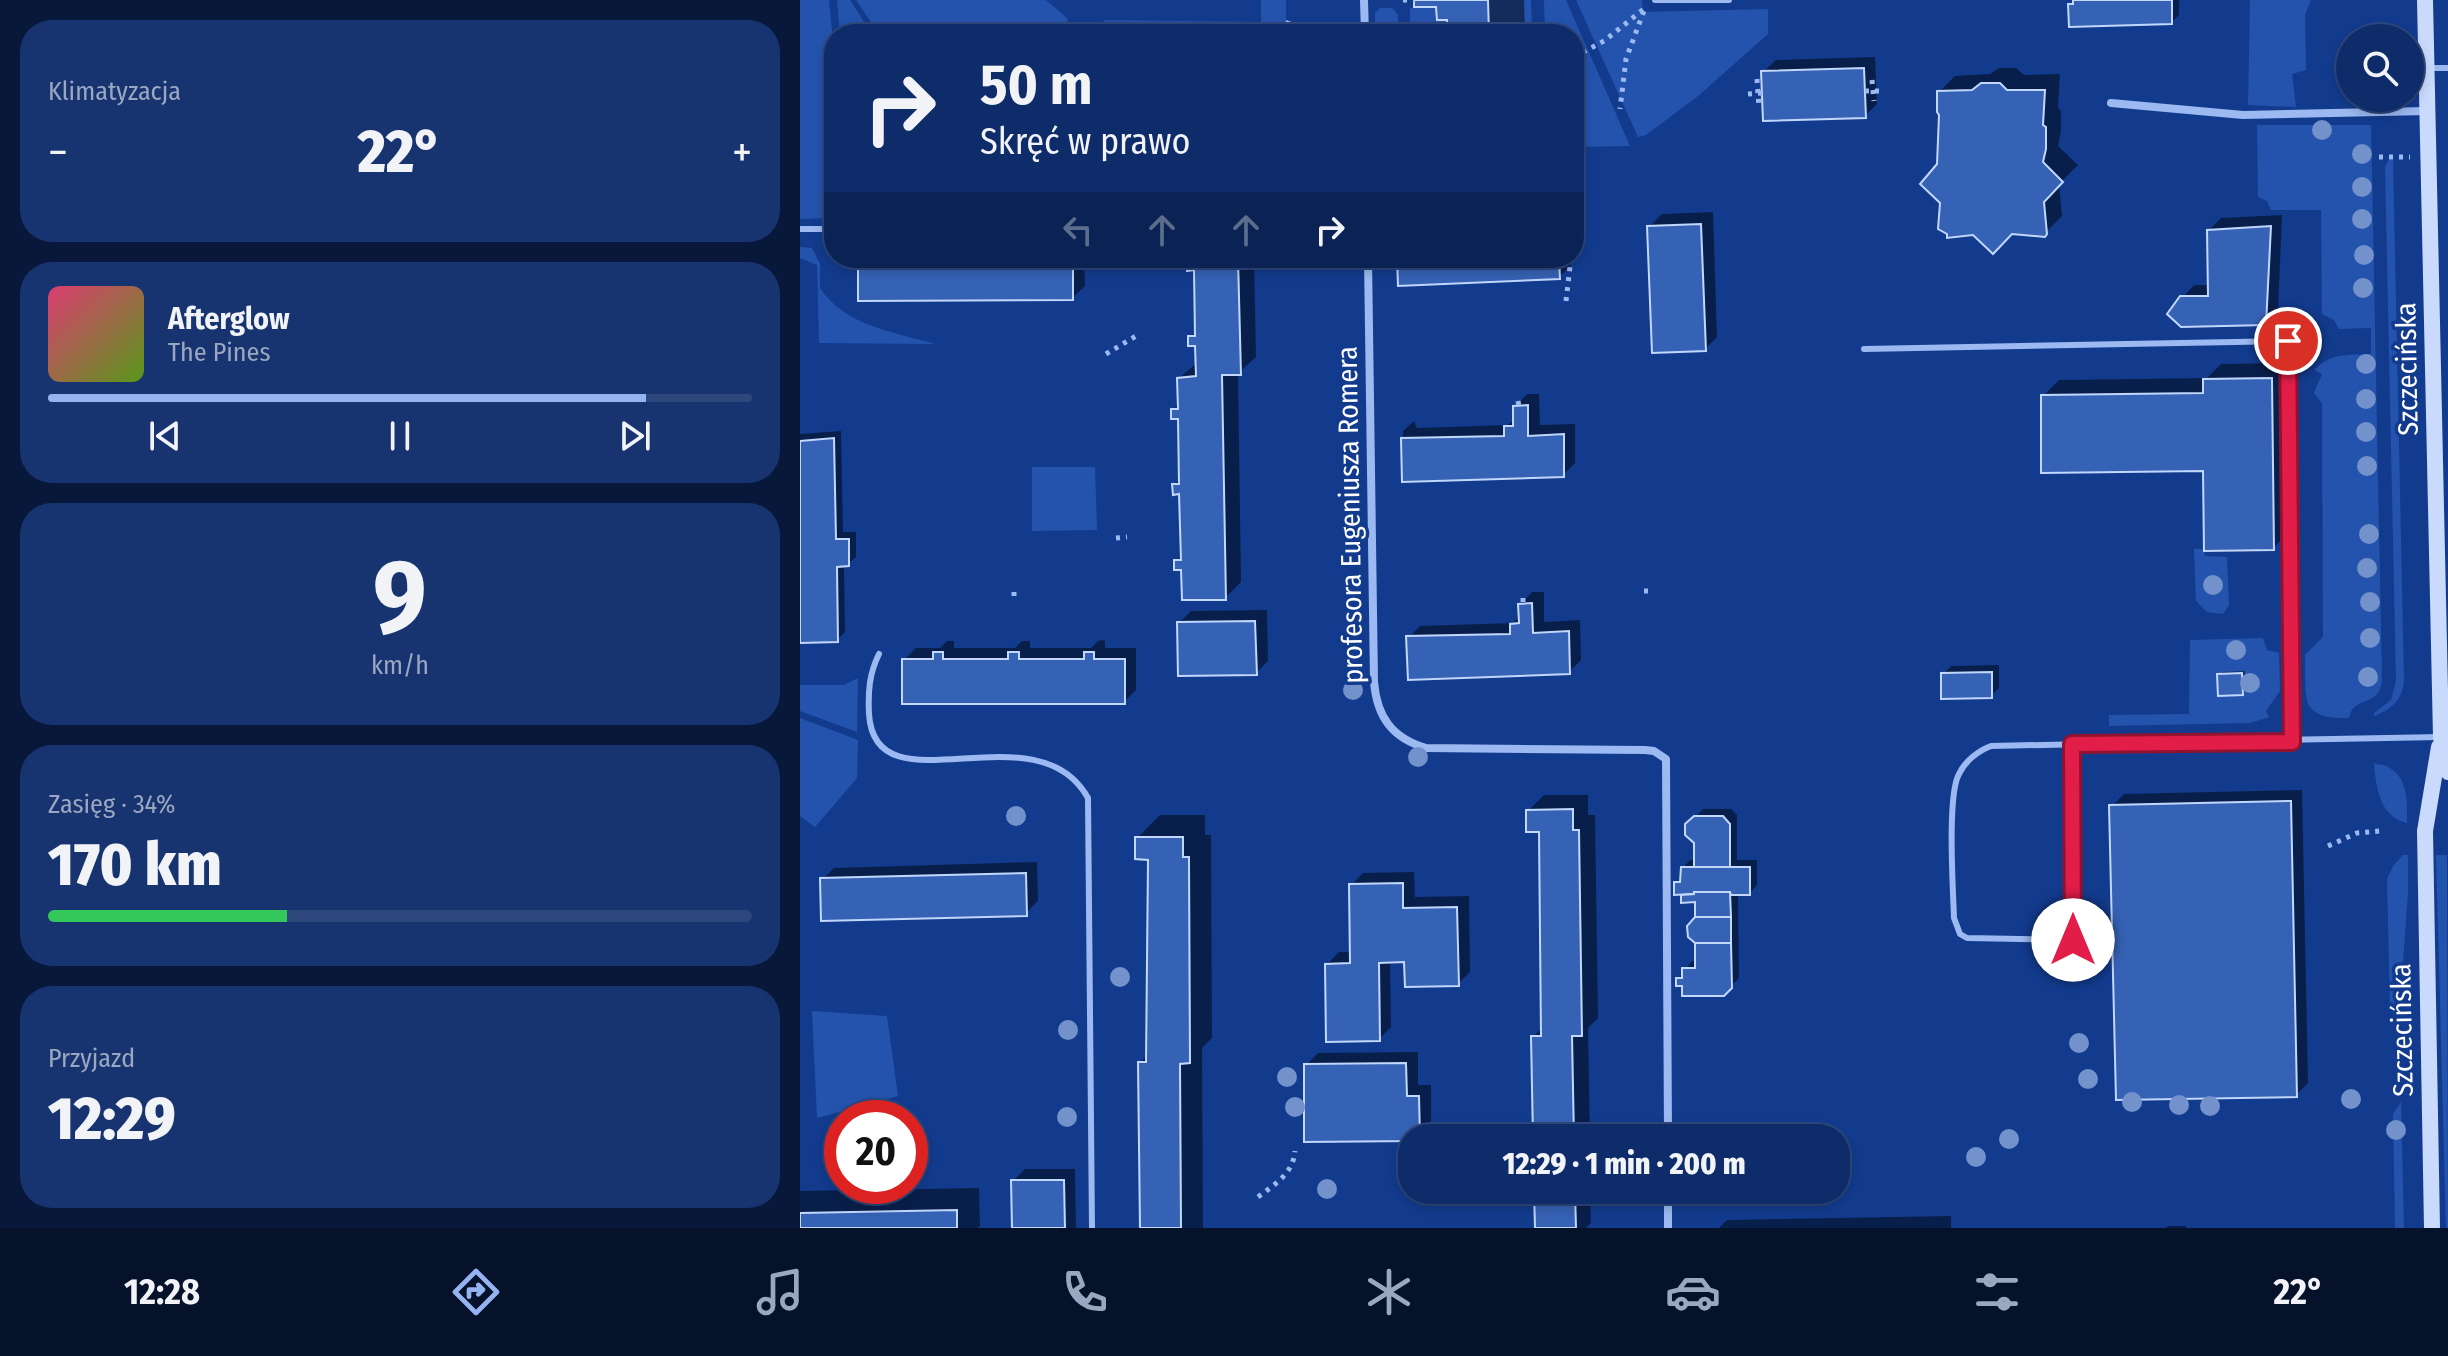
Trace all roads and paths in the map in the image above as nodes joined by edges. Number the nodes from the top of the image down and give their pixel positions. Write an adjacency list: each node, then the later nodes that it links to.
1 (1364, 0): 9 (street)
2 (1403, 0): 3 (path)
3 (1414, 0)
4 (1655, 0): 5 (lane)
5 (1729, 0)
6 (2425, 0): 11 (main road, Szczecińska)
7 (1290, 17): 8 (path)
8 (1288, 24)
9 (1365, 24)
10 (1584, 52): 23 (path)
11 (2426, 68): 12 (lane); 24 (main road, Szczecińska)
12 (2448, 68)
13 (1757, 79): 19 (path)
14 (1872, 80): 16 (path)
15 (1865, 91): 16 (path)
16 (1873, 91): 17 (path); 20 (path)
17 (1882, 91)
18 (1748, 94): 19 (path)
19 (1760, 94): 22 (path)
20 (1874, 101)
21 (2111, 103): 24 (street)
22 (1759, 108)
23 (1620, 109)
24 (2427, 111): 40 (main road, Szczecińska)
25 (2379, 157): 26 (path)
26 (2394, 157)
27 (800, 229): 28 (lane)
28 (824, 229)
29 (1368, 268): 46 (street, profesora Eugeniusza Romera)
30 (1570, 268): 31 (path)
31 (1566, 301)
32 (1136, 336): 34 (path)
33 (1864, 349): 41 (lane)
34 (1106, 354)
35 (1127, 537): 36 (path)
36 (1116, 538)
37 (1014, 586): 38 (path)
38 (1014, 596)
39 (879, 654): 50 (lane)
40 (2446, 737): 41 (lane); 43 (main road, Szczecińska); 52 (main road, Szczecińska)
41 (2292, 742): 42 (lane)
42 (2072, 744): 42 (lane)
43 (2448, 772)
44 (2380, 831): 45 (path)
45 (2328, 846)
46 (1668, 1124)
47 (1295, 1151): 48 (path)
48 (1258, 1197)
49 (1668, 1204): 51 (street)
50 (1092, 1228)
51 (1668, 1228)
52 (2432, 1228)

